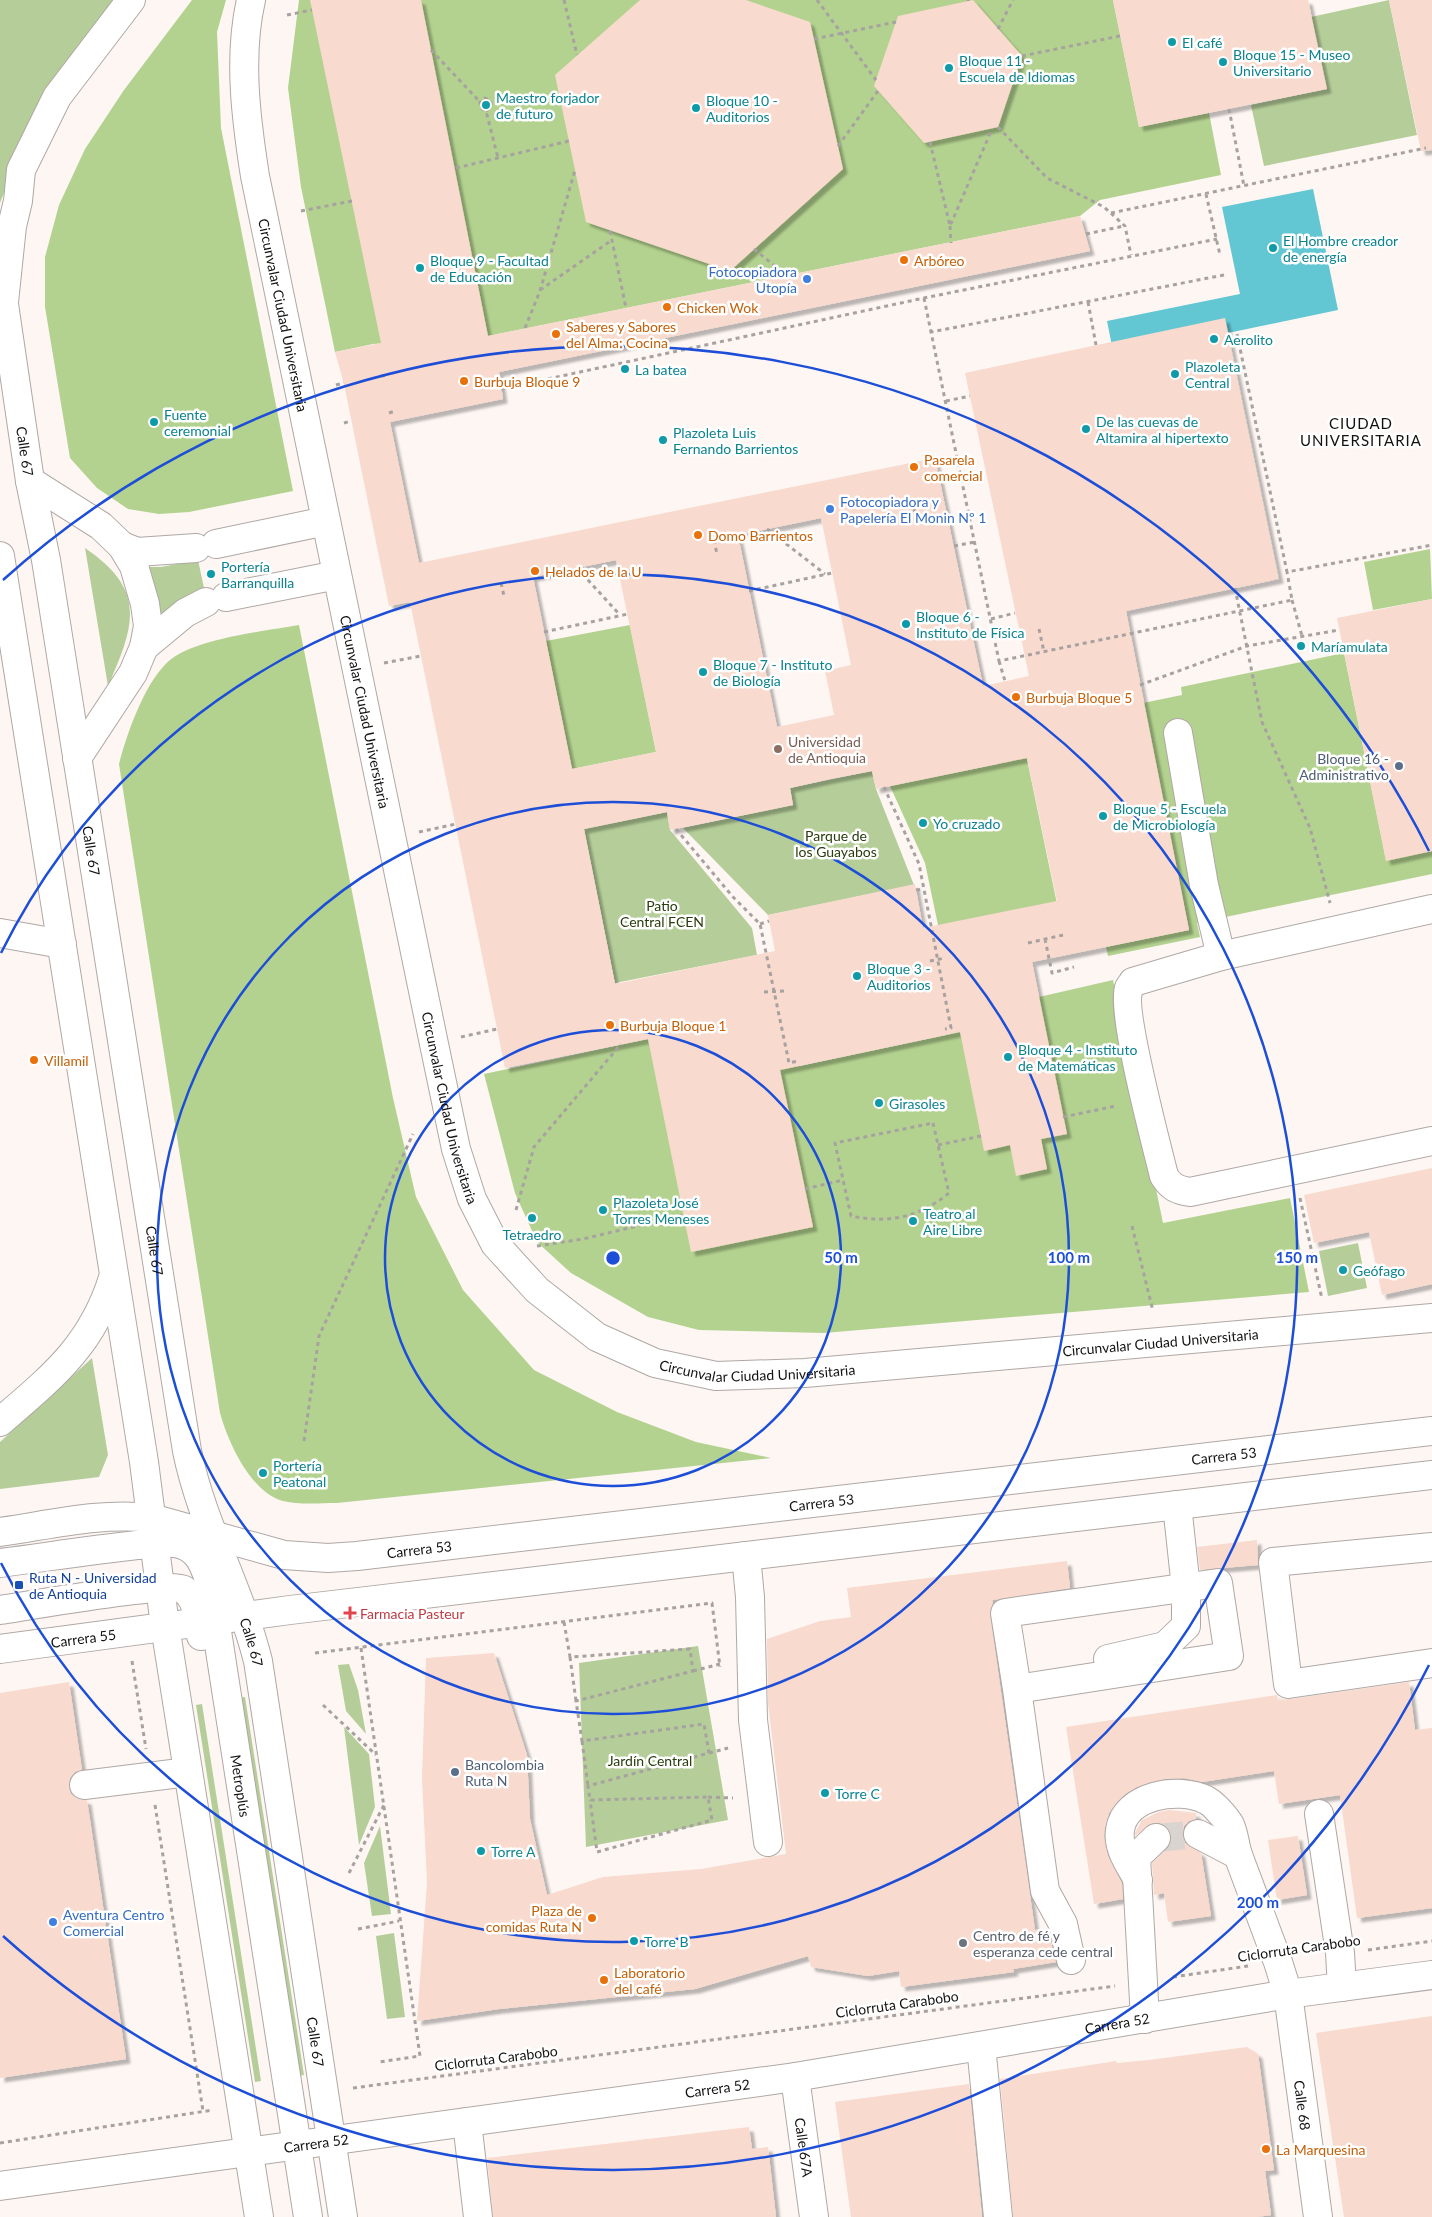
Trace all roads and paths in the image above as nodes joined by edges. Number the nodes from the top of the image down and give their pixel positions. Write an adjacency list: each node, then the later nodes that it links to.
1 (131, 0): 47 (main road, Calle 67)
2 (251, 0): 72 (main road, Circunvalar Ciudad Universitaria)
3 (564, 0): 14 (path)
4 (817, 0): 10 (path)
5 (1013, 0): 9 (path)
6 (312, 10): 7 (path)
7 (287, 15)
8 (896, 22): 10 (path)
9 (998, 29)
10 (843, 34): 12 (path); 16 (path)
11 (1120, 36): 15 (path)
12 (814, 39)
13 (431, 50): 18 (path)
14 (577, 55)
15 (1022, 56)
16 (876, 80)
17 (878, 91): 25 (path)
18 (480, 102): 20 (path); 20 (path)
19 (1229, 109): 30 (path)
20 (486, 111): 27 (path)
21 (998, 127): 34 (path)
22 (992, 128): 35 (path)
23 (569, 141): 27 (path)
24 (930, 142): 35 (path)
25 (838, 146)
26 (1426, 148): 30 (path)
27 (498, 158): 28 (path)
28 (456, 168)
29 (575, 170): 48 (path)
30 (1244, 186): 31 (path)
31 (1206, 194): 34 (path); 39 (path)
32 (352, 201): 33 (path)
33 (301, 211)
34 (1111, 213): 36 (path)
35 (950, 226): 41 (path)
36 (1125, 226): 38 (path); 43 (path)
37 (610, 231): 40 (path)
38 (1086, 234)
39 (1217, 239): 43 (path); 44 (path)
40 (612, 240): 48 (path); 51 (path)
41 (951, 243)
42 (754, 248): 46 (path)
43 (1131, 255): 49 (path)
44 (1220, 255)
45 (1224, 275): 50 (path)
46 (787, 276)
47 (2, 289): 69 (main road, Calle 67)
48 (540, 291): 52 (path)
49 (924, 298): 53 (path); 62 (path)
50 (1088, 302): 53 (path); 57 (path)
51 (626, 308)
52 (525, 328)
53 (931, 332): 64 (path)
54 (1237, 334): 55 (path)
55 (1239, 342): 56 (path); 82 (path)
56 (1232, 343)
57 (1096, 345)
58 (388, 375): 59 (path)
59 (381, 376)
60 (344, 384): 61 (path)
61 (336, 385)
62 (502, 388)
63 (970, 396): 64 (path)
64 (946, 401): 75 (path)
65 (395, 412): 66 (path)
66 (389, 413)
67 (352, 421): 68 (path)
68 (344, 423)
69 (30, 481): 77 (main road); 110 (main road, Calle 67)
70 (912, 500): 71 (path)
71 (915, 513)
72 (326, 521): 77 (main road); 84 (main road, Circunvalar Ciudad Universitaria)
73 (767, 529): 85 (path)
74 (714, 540): 79 (path)
75 (975, 542): 78 (path); 95 (path)
76 (1432, 544): 82 (path)
77 (122, 546): 102 (main road)
78 (954, 546)
79 (717, 554)
80 (0, 556): 97 (main road)
81 (577, 568): 94 (path)
82 (1287, 572): 90 (path)
83 (832, 573): 85 (path)
84 (337, 574): 102 (main road); 106 (main road, Circunvalar Ciudad Universitaria)
85 (825, 574): 88 (path)
86 (501, 583): 89 (path)
87 (1235, 588): 91 (path)
88 (750, 591)
89 (504, 596)
90 (1292, 600): 91 (path); 100 (path)
91 (1240, 611): 101 (path); 103 (path)
92 (1015, 613): 95 (path)
93 (628, 614): 94 (path)
94 (620, 616): 99 (path)
95 (991, 619): 105 (path)
96 (1039, 629): 103 (path)
97 (6, 630): 125 (main road)
98 (1339, 630): 100 (path)
99 (544, 632)
100 (1302, 636): 101 (path)
101 (1247, 646): 108 (path); 120 (path)
102 (144, 647): 110 (main road)
103 (1044, 652): 105 (path)
104 (421, 656): 106 (path)
105 (999, 661): 107 (path)
106 (356, 668): 114 (main road, Circunvalar Ciudad Universitaria)
107 (1005, 681)
108 (1140, 685)
109 (1178, 733): 126 (main road)
110 (77, 758): 163 (main road, Calle 67)
111 (884, 787): 115 (path)
112 (456, 824): 114 (path)
113 (676, 829): 119 (path)
114 (392, 838): 136 (main road, Circunvalar Ciudad Universitaria)
115 (923, 889): 116 (path); 128 (path)
116 (916, 890)
117 (1432, 908): 120 (main road)
118 (769, 921): 119 (path)
119 (760, 924): 133 (path)
120 (1336, 930): 126 (main road)
121 (0, 932): 125 (main road)
122 (1063, 935): 123 (path)
123 (1045, 939): 124 (path); 130 (path)
124 (1028, 942)
125 (62, 944): 152 (main road)
126 (1221, 956): 139 (main road)
127 (945, 958): 128 (path)
128 (937, 959): 129 (path); 135 (path)
129 (930, 961)
130 (1074, 967)
131 (784, 990): 133 (path)
132 (764, 992): 133 (path)
133 (774, 992): 138 (path)
134 (497, 1028): 136 (path)
135 (945, 1030)
136 (434, 1044): 155 (main road, Circunvalar Ciudad Universitaria)
137 (621, 1044): 148 (path)
138 (798, 1061)
139 (1146, 1100): 140 (path); 143 (main road)
140 (1063, 1117)
141 (414, 1134): 158 (path)
142 (981, 1136): 144 (path)
143 (1432, 1141)
144 (938, 1145): 145 (path); 145 (path)
145 (844, 1180): 146 (path)
146 (805, 1190)
147 (1298, 1192): 153 (path)
148 (516, 1210)
149 (683, 1215): 151 (path)
150 (1132, 1226): 154 (path)
151 (536, 1247)
152 (114, 1274): 156 (main road); 161 (main road)
153 (1322, 1300)
154 (1153, 1311)
155 (1432, 1318)
156 (0, 1420)
157 (1432, 1431): 163 (main road, Carrera 53)
158 (304, 1441)
159 (1432, 1476): 160 (main road)
160 (1176, 1505): 165 (main road); 168 (main road)
161 (153, 1531): 162 (main road); 163 (main road, Carrera 53); 166 (main road, Metroplús); 167 (main road); 172 (main road, Metroplús)
162 (0, 1532)
163 (213, 1535): 171 (main road, Calle 67)
164 (1432, 1547): 180 (main road)
165 (746, 1556): 171 (main road); 202 (main road)
166 (0, 1563)
167 (160, 1588): 170 (main road, Metroplús); 172 (main road, Metroplús); 174 (main road)
168 (1186, 1588): 183 (main road); 183 (main road); 184 (main road)
169 (712, 1603): 173 (path)
170 (0, 1610)
171 (244, 1616): 172 (main road, Carrera 55); 222 (main road, Calle 67)
172 (206, 1621): 174 (main road, Carrera 55); 224 (main road, Metroplús)
173 (564, 1622): 175 (path); 178 (path)
174 (165, 1626): 176 (main road, Carrera 55); 191 (main road)
175 (361, 1648): 177 (path); 190 (path)
176 (0, 1649)
177 (315, 1653)
178 (570, 1657): 182 (path); 185 (path)
179 (132, 1661): 192 (path)
180 (1432, 1663)
181 (720, 1664): 182 (path)
182 (693, 1672): 185 (path)
183 (1077, 1680): 184 (main road)
184 (1017, 1689): 210 (main road)
185 (576, 1701): 187 (path)
186 (323, 1705): 190 (path)
187 (582, 1741): 189 (path); 194 (path)
188 (731, 1747): 189 (path)
189 (708, 1754): 194 (path)
190 (377, 1755): 198 (path)
191 (188, 1772): 192 (main road); 225 (main road)
192 (151, 1777): 193 (main road); 223 (path)
193 (84, 1785)
194 (588, 1786): 197 (path)
195 (708, 1797): 196 (path); 197 (path); 197 (path)
196 (737, 1798)
197 (590, 1800)
198 (384, 1805): 204 (path); 206 (path)
199 (1318, 1814): 209 (main road)
200 (1198, 1834): 203 (main road)
201 (1156, 1838): 205 (main road)
202 (768, 1842)
203 (1238, 1855): 205 (main road, Calle 68); 211 (main road, Calle 68)
204 (349, 1873)
205 (1138, 1880): 213 (main road)
206 (399, 1921): 207 (path); 218 (path)
207 (358, 1929)
208 (1432, 1941): 209 (path, Ciclorruta Carabobo)
209 (1340, 1954): 214 (main road)
210 (1071, 1960)
211 (1278, 1962): 213 (path, Ciclorruta Carabobo); 215 (main road, Calle 68)
212 (1432, 1975): 214 (main road, Carrera 52)
213 (1142, 1982): 216 (main road); 220 (path, Ciclorruta Carabobo)
214 (1342, 1987): 215 (main road, Carrera 52)
215 (1288, 1994): 216 (main road, Carrera 52); 234 (main road, Calle 68)
216 (1144, 2019): 217 (main road, Carrera 52)
217 (981, 2046): 219 (main road, Carrera 52); 233 (main road)
218 (379, 2062)
219 (795, 2078): 221 (main road, Carrera 52); 232 (main road, Calle 67A)
220 (366, 2086)
221 (467, 2122): 222 (main road, Carrera 52); 231 (main road)
222 (331, 2140): 224 (main road, Carrera 52); 230 (main road, Calle 67)
223 (0, 2143)
224 (289, 2145): 225 (main road, Carrera 52); 228 (main road, Metroplús); 229 (main road, Metroplús)
225 (249, 2151): 226 (main road, Carrera 52); 227 (main road)
226 (0, 2186)
227 (259, 2217)
228 (292, 2217)
229 (308, 2217)
230 (343, 2217)
231 (478, 2217)
232 (814, 2217)
233 (998, 2217)
234 (1318, 2217)

